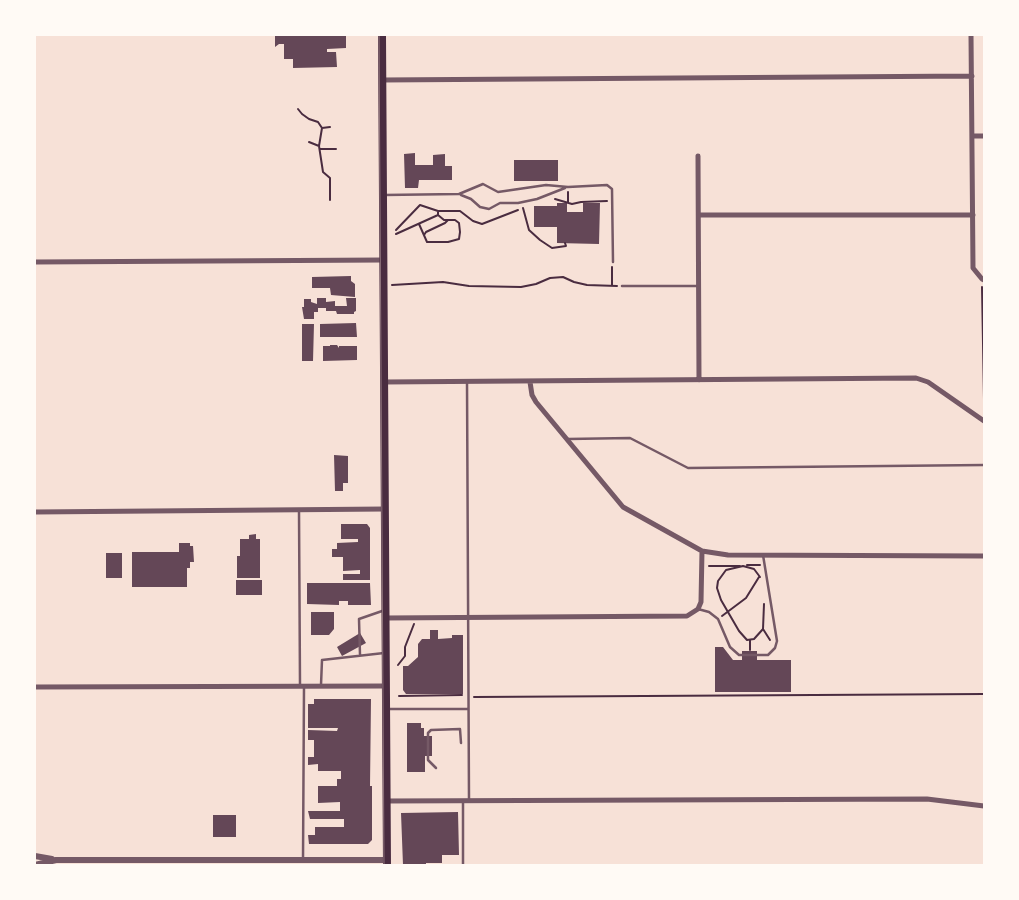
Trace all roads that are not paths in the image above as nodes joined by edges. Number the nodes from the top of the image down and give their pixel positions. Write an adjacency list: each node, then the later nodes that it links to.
1 (382, 35): 4 (main road)
2 (971, 35): 3 (street)
3 (972, 76): 4 (street); 5 (street)
4 (382, 80): 9 (main road)
5 (972, 136): 6 (street); 12 (street)
6 (984, 136)
7 (698, 156): 11 (street)
8 (568, 187): 10 (lane); 10 (lane); 15 (lane)
9 (383, 194): 10 (lane); 13 (main road)
10 (459, 194)
11 (699, 215): 12 (street); 18 (street)
12 (973, 215): 16 (street)
13 (383, 260): 14 (street); 20 (main road)
14 (35, 262)
15 (612, 262)
16 (983, 280)
17 (622, 286): 18 (lane)
18 (699, 286): 19 (street)
19 (699, 380): 22 (street); 23 (street)
20 (384, 382): 21 (street); 26 (main road)
21 (467, 382): 22 (street); 34 (lane)
22 (530, 382): 24 (street)
23 (984, 421)
24 (567, 439): 25 (lane); 29 (street)
25 (984, 465)
26 (385, 509): 27 (street); 33 (main road)
27 (300, 510): 28 (street); 37 (lane)
28 (35, 512)
29 (702, 552): 30 (street); 32 (street)
30 (763, 555): 31 (street); 32 (lane)
31 (984, 556)
32 (698, 609): 34 (street)
33 (385, 614): 34 (street); 35 (main road); 36 (lane)
34 (468, 618): 41 (lane)
35 (385, 653): 36 (lane); 39 (main road)
36 (360, 655): 38 (lane)
37 (302, 686): 38 (street); 40 (street); 50 (lane)
38 (321, 686): 39 (street)
39 (385, 686): 42 (main road)
40 (35, 687)
41 (468, 708): 42 (lane); 45 (lane)
42 (386, 709): 46 (main road)
43 (461, 743): 44 (lane)
44 (436, 768)
45 (466, 800): 46 (street); 47 (street); 53 (lane)
46 (386, 801): 51 (main road)
47 (984, 806)
48 (35, 856): 49 (street)
49 (56, 860): 50 (street); 52 (street)
50 (303, 860): 51 (street)
51 (387, 862)
52 (35, 865)
53 (463, 865)

